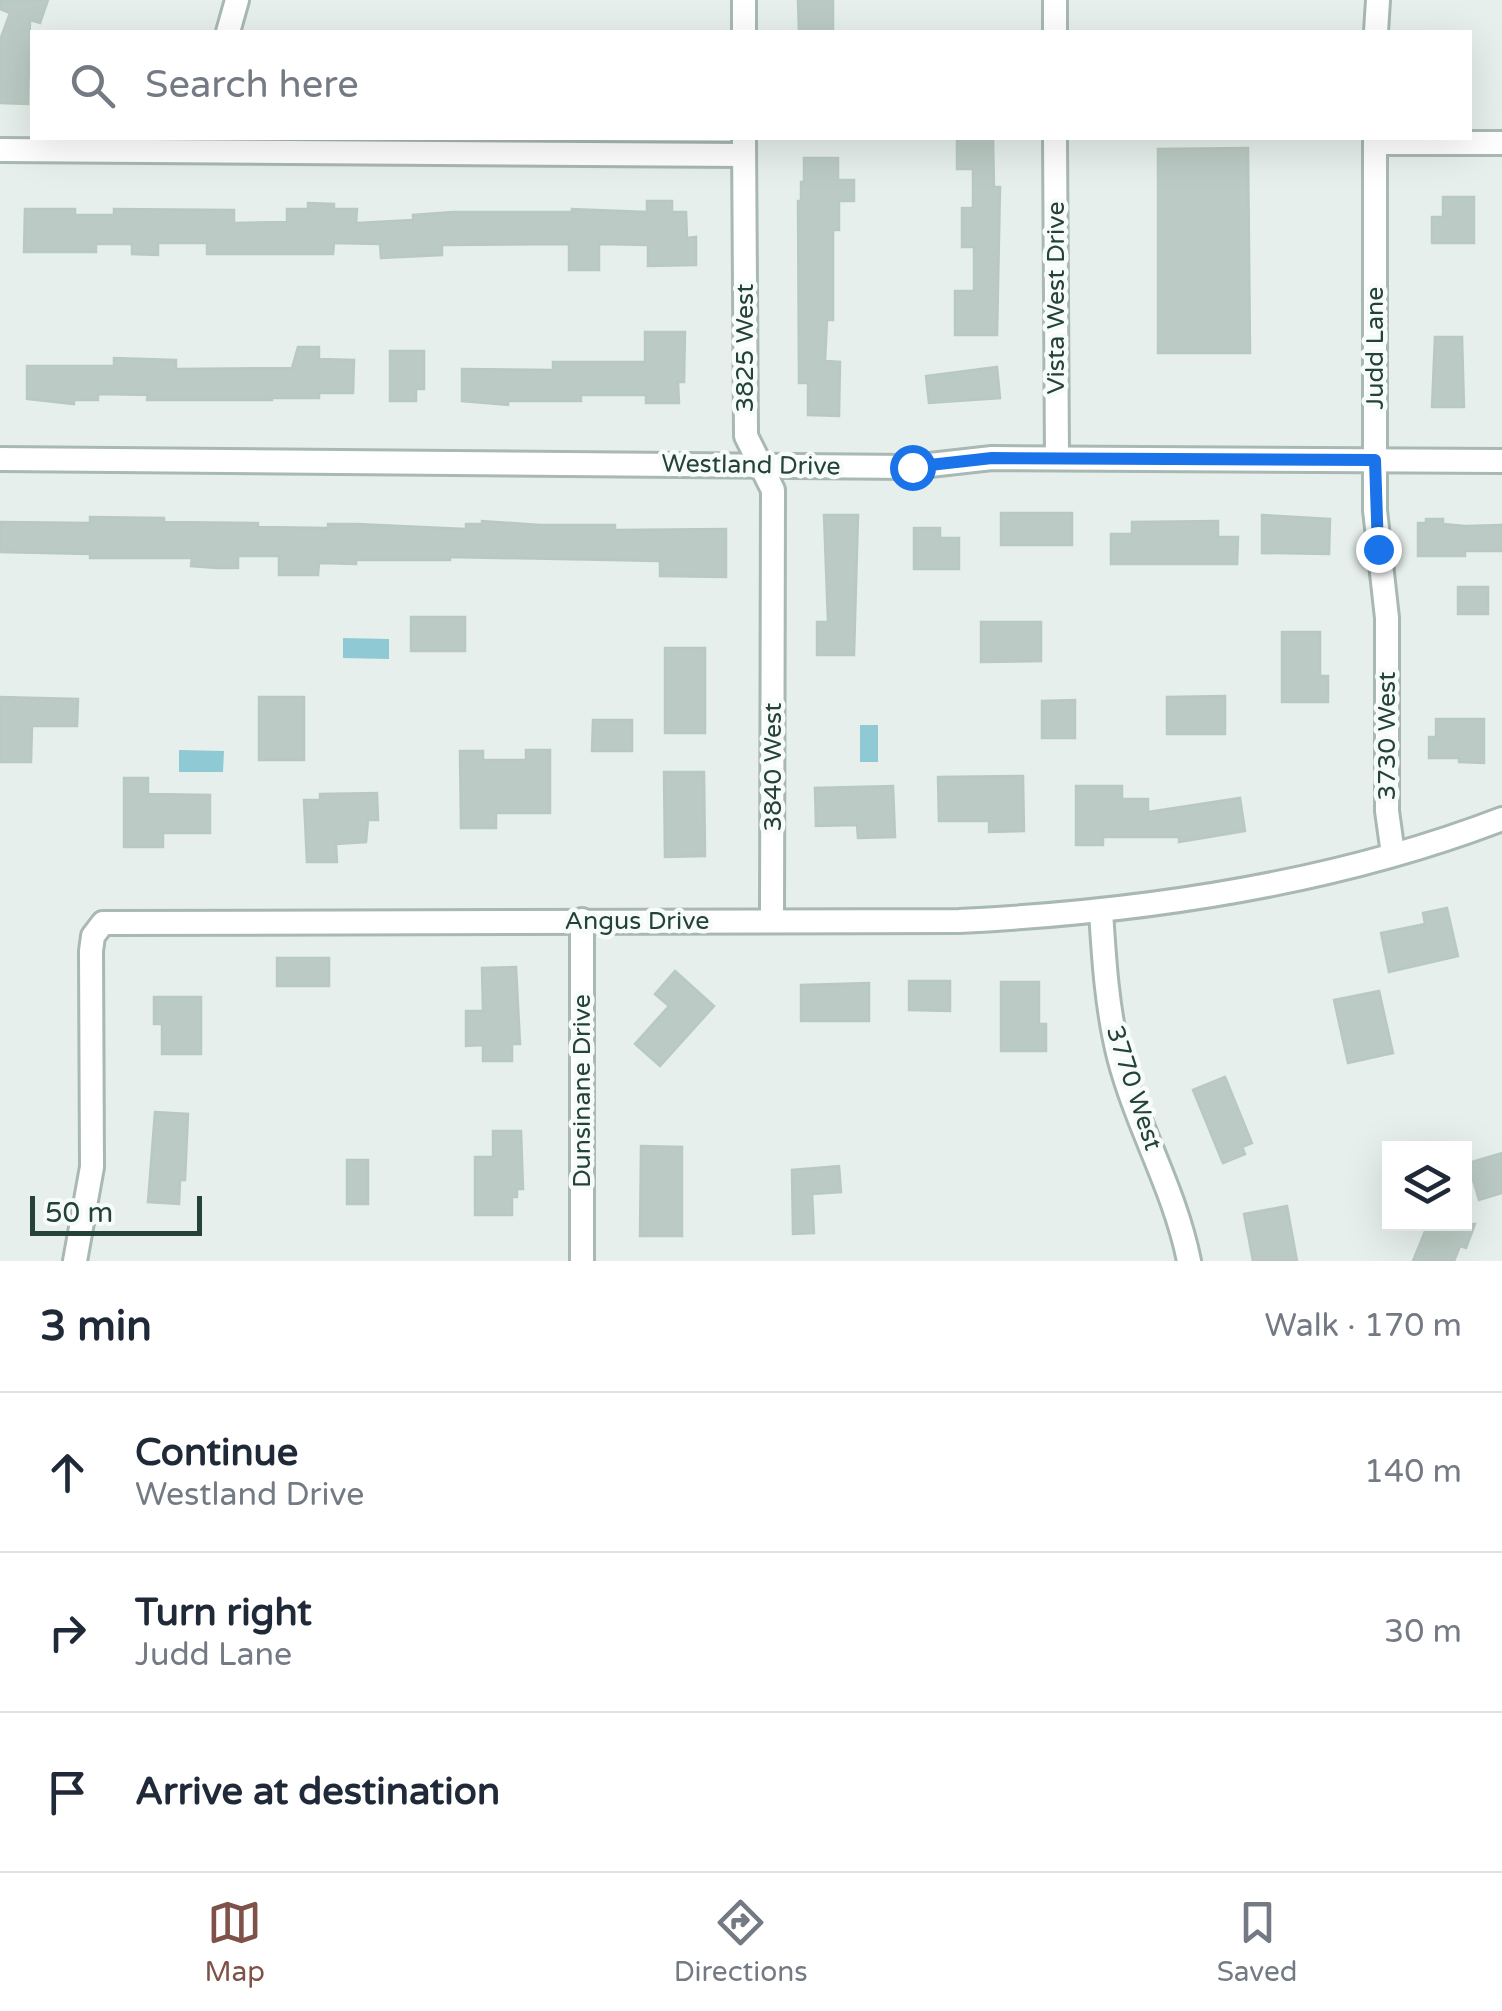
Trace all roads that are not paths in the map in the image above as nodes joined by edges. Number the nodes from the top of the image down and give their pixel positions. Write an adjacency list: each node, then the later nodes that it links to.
1 (237, 0): 5 (street)
2 (744, 0): 6 (street)
3 (1055, 0): 7 (street)
4 (1378, 0): 8 (street)
5 (229, 30)
6 (744, 30)
7 (1055, 30)
8 (1376, 30)
9 (1056, 140): 15 (street, Vista West Drive)
10 (1374, 140): 11 (street); 17 (street, Judd Lane)
11 (1502, 143)
12 (219, 145): 13 (street); 14 (street)
13 (744, 146): 19 (street, 3825 West)
14 (0, 150)
15 (1057, 458): 17 (street, Westland Drive); 19 (street, Westland Drive)
16 (0, 459): 19 (street, Westland Drive)
17 (1375, 460): 18 (street, Westland Drive); 21 (street, Judd Lane)
18 (1502, 462)
19 (760, 465): 20 (street, 3825 West)
20 (774, 613): 26 (street, 3840 West)
21 (1387, 618): 23 (street, 3730 West)
22 (1502, 820): 23 (street, Angus Drive)
23 (1394, 854): 24 (street, Angus Drive)
24 (1100, 911): 26 (street, Angus Drive); 29 (street, 3770 West)
25 (582, 920): 26 (street, Angus Drive); 27 (street, Angus Drive); 28 (street, Dunsinane Drive)
26 (772, 921)
27 (76, 1261)
28 (582, 1261)
29 (1189, 1261)

